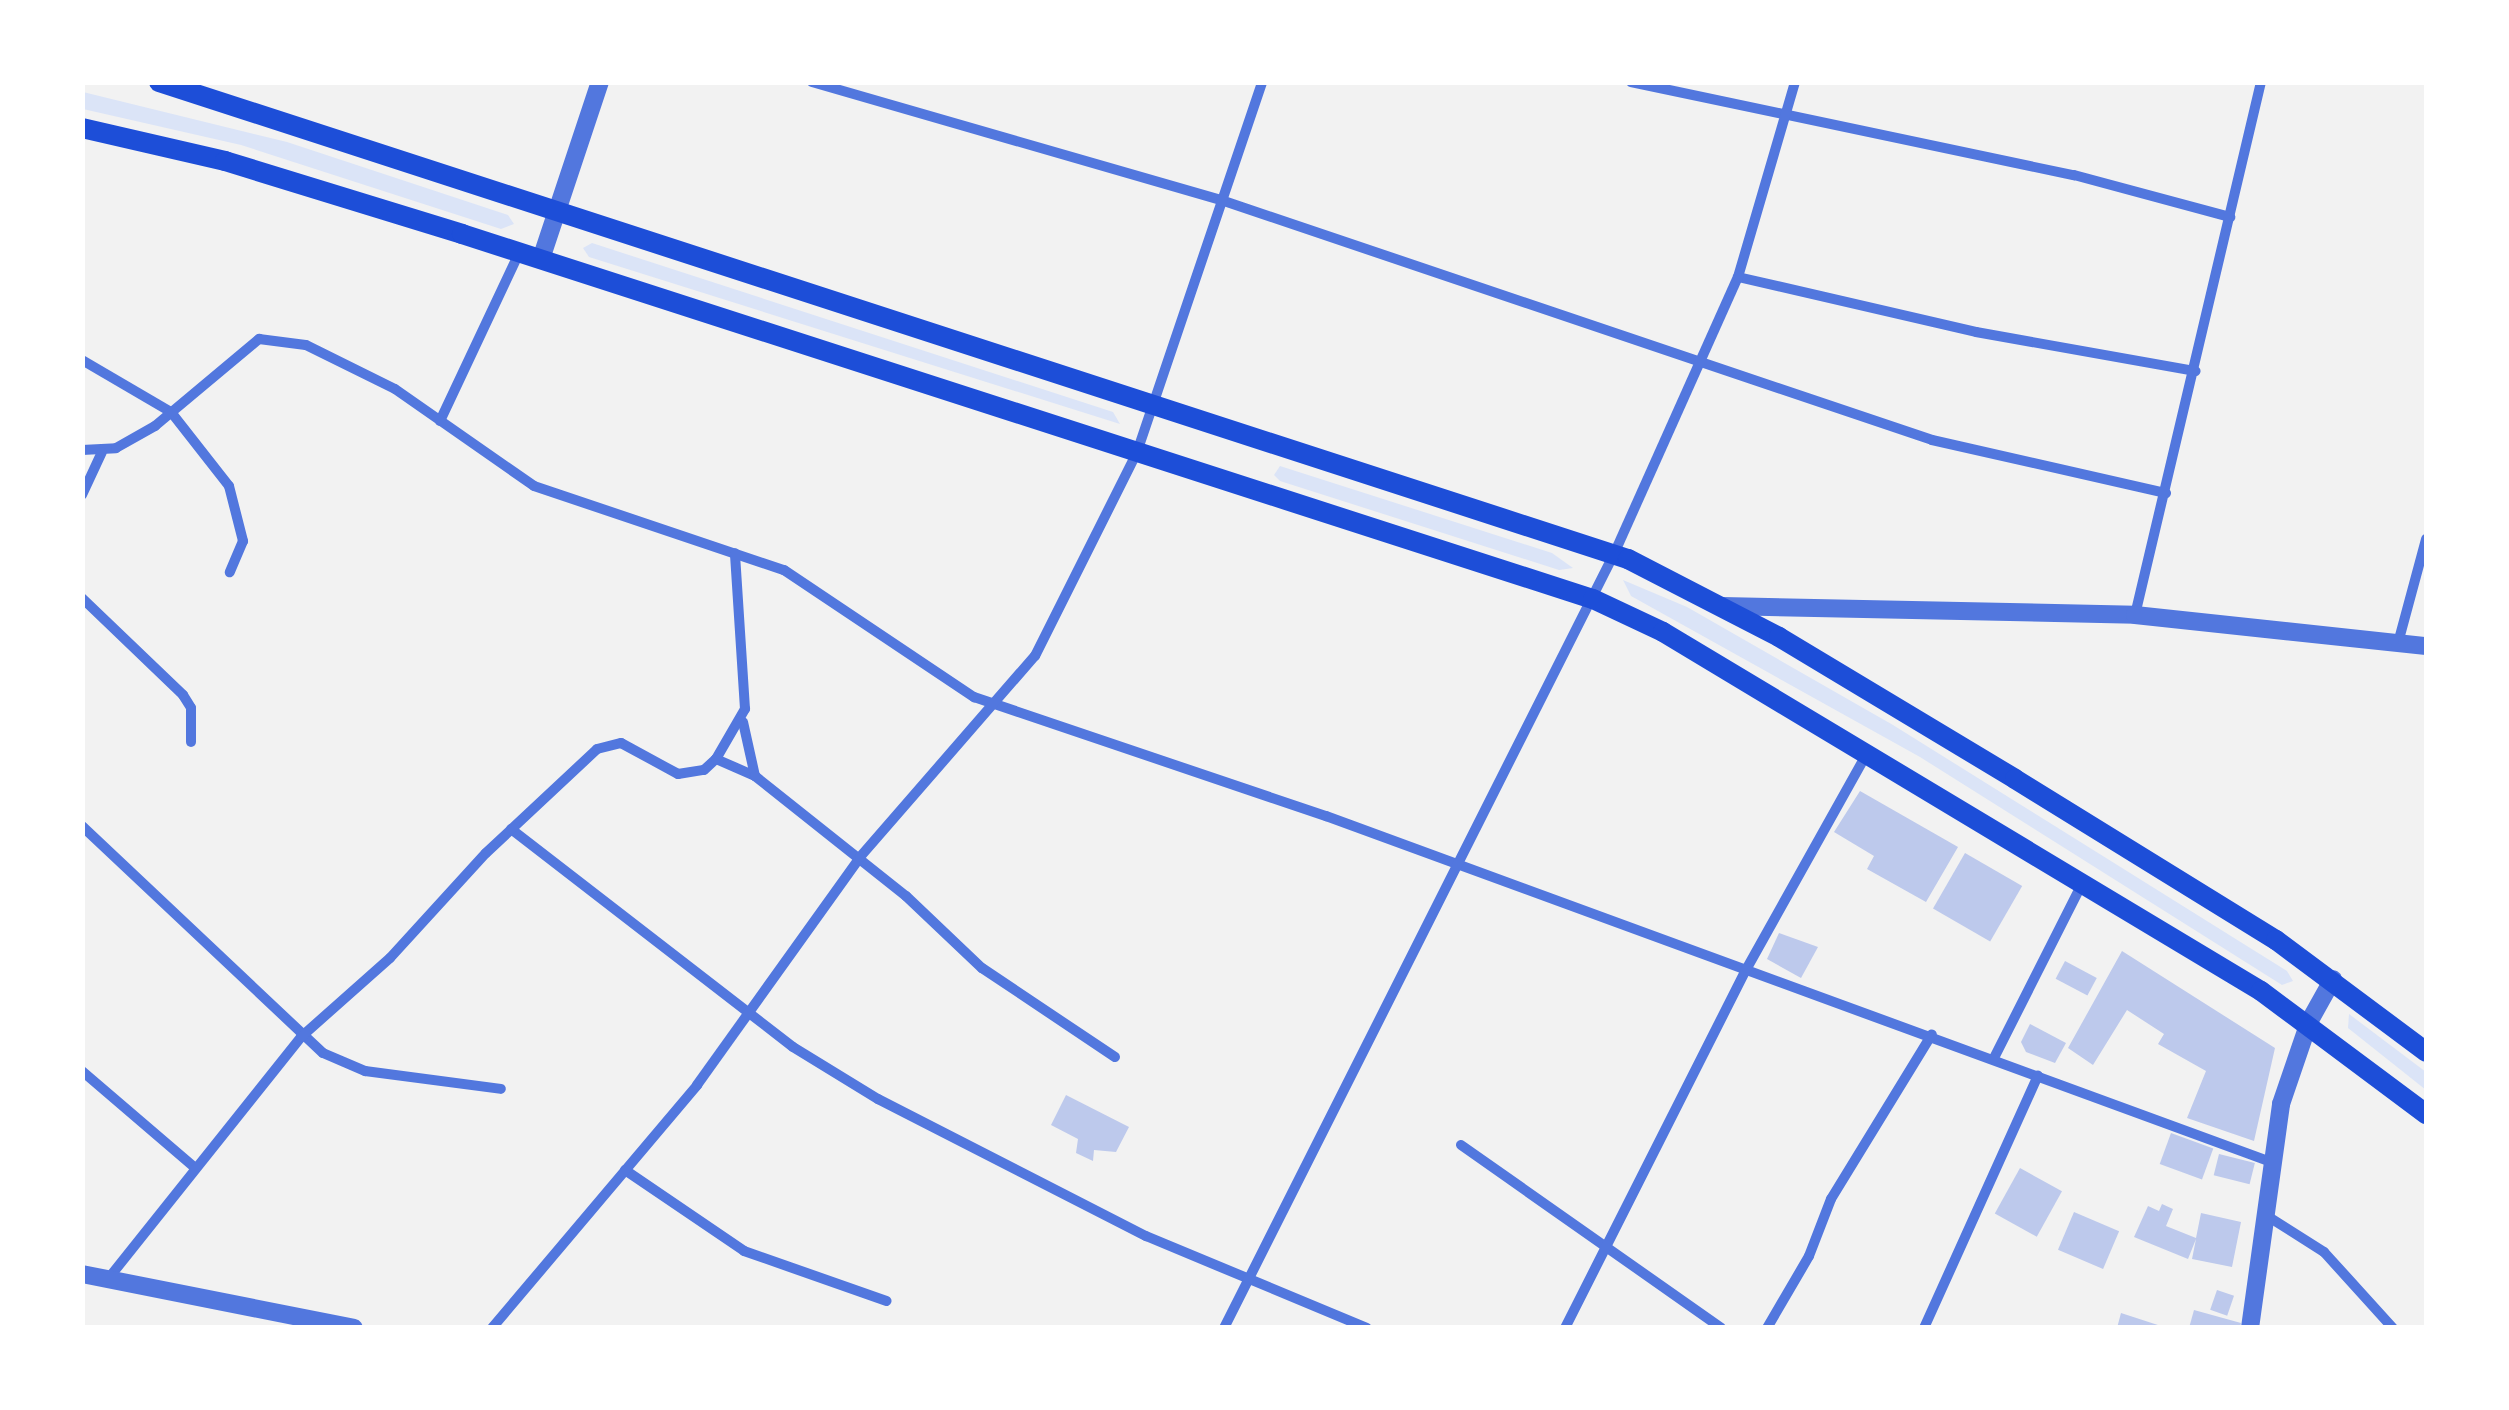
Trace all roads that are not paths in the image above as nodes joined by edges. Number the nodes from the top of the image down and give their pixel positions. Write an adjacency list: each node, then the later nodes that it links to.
1 (159, 82): 11 (main road)
2 (600, 82): 11 (street)
3 (812, 82): 10 (street)
4 (1262, 82): 10 (street)
5 (1631, 82): 8 (street)
6 (1794, 82): 8 (street)
7 (2261, 82): 12 (street)
8 (1788, 116): 12 (street); 15 (street)
9 (82, 128): 13 (main road)
10 (1221, 200): 17 (street); 19 (street)
11 (558, 210): 14 (street); 19 (main road)
12 (2230, 217): 18 (street)
13 (519, 253): 14 (main road); 21 (street)
14 (541, 259): 24 (main road)
15 (1738, 277): 17 (street); 18 (street)
16 (82, 360): 20 (street)
17 (1700, 362): 25 (street); 29 (street)
18 (2196, 371): 25 (street)
19 (1150, 406): 24 (street); 29 (main road)
20 (171, 412): 21 (street); 23 (street); 30 (street)
21 (440, 421): 28 (street)
22 (82, 450): 23 (street)
23 (102, 452): 26 (street)
24 (1137, 452): 32 (main road); 37 (street)
25 (2166, 493): 34 (street)
26 (82, 495)
27 (2426, 539): 35 (street)
28 (735, 553): 37 (street); 38 (street)
29 (1614, 554): 32 (street); 33 (main road)
30 (230, 572)
31 (82, 598): 39 (street)
32 (1593, 600): 40 (main road); 46 (street)
33 (1722, 606): 34 (street); 49 (main road)
34 (2136, 614): 35 (street)
35 (2398, 642): 36 (street)
36 (2426, 646)
37 (998, 705): 45 (street); 46 (street)
38 (743, 722): 41 (street); 42 (street)
39 (191, 742)
40 (1867, 754): 47 (main road); 48 (street)
41 (716, 759): 42 (street); 44 (street)
42 (755, 776): 45 (street)
43 (82, 826): 53 (street)
44 (511, 829): 50 (street); 53 (street)
45 (860, 857): 50 (street); 55 (street)
46 (1457, 864): 48 (street); 69 (street)
47 (2082, 884): 51 (main road); 56 (street)
48 (1747, 968): 52 (street); 66 (street)
49 (2333, 979): 51 (street); 54 (main road)
50 (748, 1014): 64 (street); 69 (street)
51 (2309, 1022): 60 (main road); 62 (street)
52 (1932, 1034): 56 (street); 78 (street)
53 (301, 1037): 59 (street); 63 (street)
54 (2426, 1052)
55 (1116, 1057)
56 (1994, 1058): 58 (street)
57 (82, 1071): 63 (street)
58 (2038, 1074): 62 (street); 71 (street)
59 (502, 1090)
60 (2426, 1114)
61 (1460, 1145): 66 (street)
62 (2271, 1162): 65 (street)
63 (194, 1167): 68 (street)
64 (624, 1170): 70 (street); 73 (street)
65 (2264, 1213): 79 (street); 80 (street)
66 (1605, 1248): 76 (street); 77 (street)
67 (82, 1274): 68 (street)
68 (108, 1279): 72 (street)
69 (1250, 1279): 74 (street); 75 (street)
70 (887, 1301)
71 (1929, 1326)
72 (354, 1328)
73 (492, 1328)
74 (1224, 1328)
75 (1367, 1328)
76 (1565, 1328)
77 (1721, 1328)
78 (1767, 1328)
79 (2250, 1328)
80 (2393, 1328)

